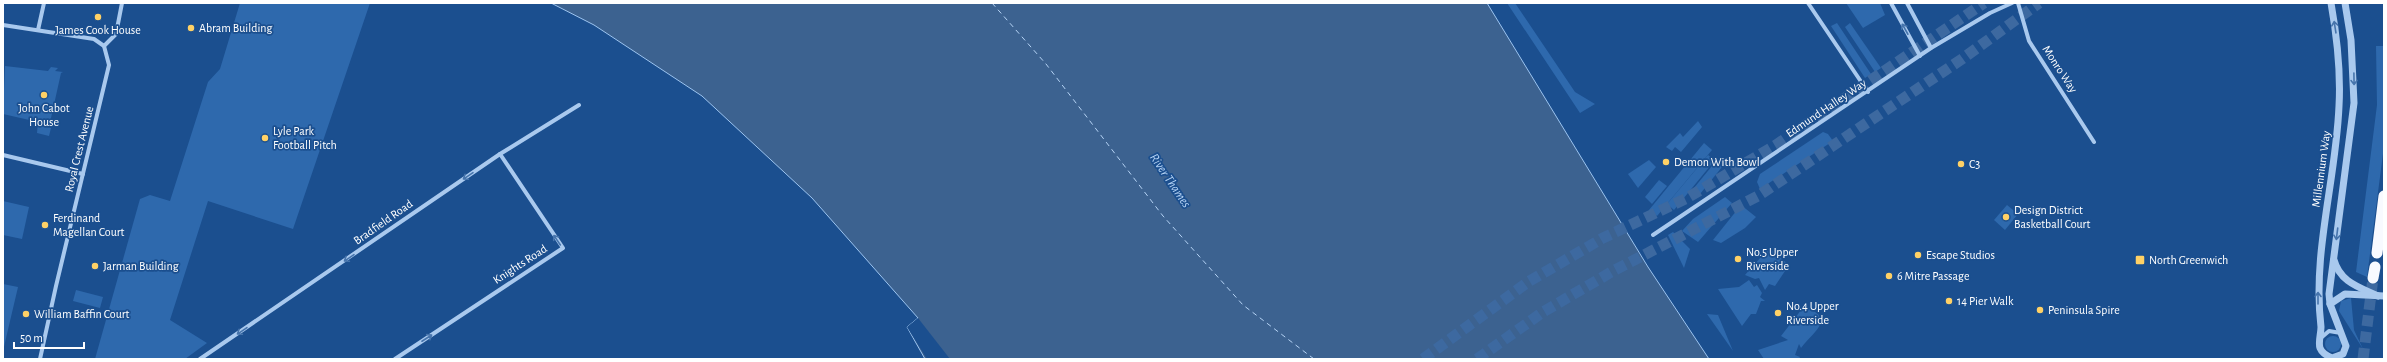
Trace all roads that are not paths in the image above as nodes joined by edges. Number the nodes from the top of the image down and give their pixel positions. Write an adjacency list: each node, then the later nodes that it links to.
1 (44, 3): 11 (street)
2 (122, 3): 12 (street)
3 (1808, 3): 15 (street)
4 (1891, 3): 14 (street, one-way to 4)
5 (1907, 3): 13 (street)
6 (2012, 3): 13 (street, Edmund Halley Way)
7 (2018, 3): 17 (street, Monro Way)
8 (2331, 3): 28 (street, Millennium Way, one-way to 8)
9 (2345, 3): 24 (street, Millennium Way, one-way to 24)
10 (3, 25): 11 (street)
11 (38, 30): 12 (street)
12 (104, 46): 20 (street, Royal Crest Avenue)
13 (1931, 48): 14 (street, Edmund Halley Way)
14 (1920, 56): 15 (street, Edmund Halley Way)
15 (1868, 92): 22 (street, Edmund Halley Way)
16 (579, 105): 18 (street, Bradfield Road)
17 (2094, 142)
18 (500, 154): 30 (street, Bradfield Road, one-way to 30); 31 (street, Knights Road, one-way to 18)
19 (3, 155): 20 (street)
20 (83, 174): 29 (street, Royal Crest Avenue)
21 (2384, 196): 23 (highway)
22 (1653, 235)
23 (2376, 253)
24 (2334, 259): 25 (street); 26 (street, Millennium Way)
25 (2381, 296): 26 (street)
26 (2330, 304): 27 (street, Millennium Way)
27 (2342, 334): 28 (street); 28 (street, Millennium Way)
28 (2322, 337)
29 (40, 359)
30 (200, 359)
31 (395, 359)

